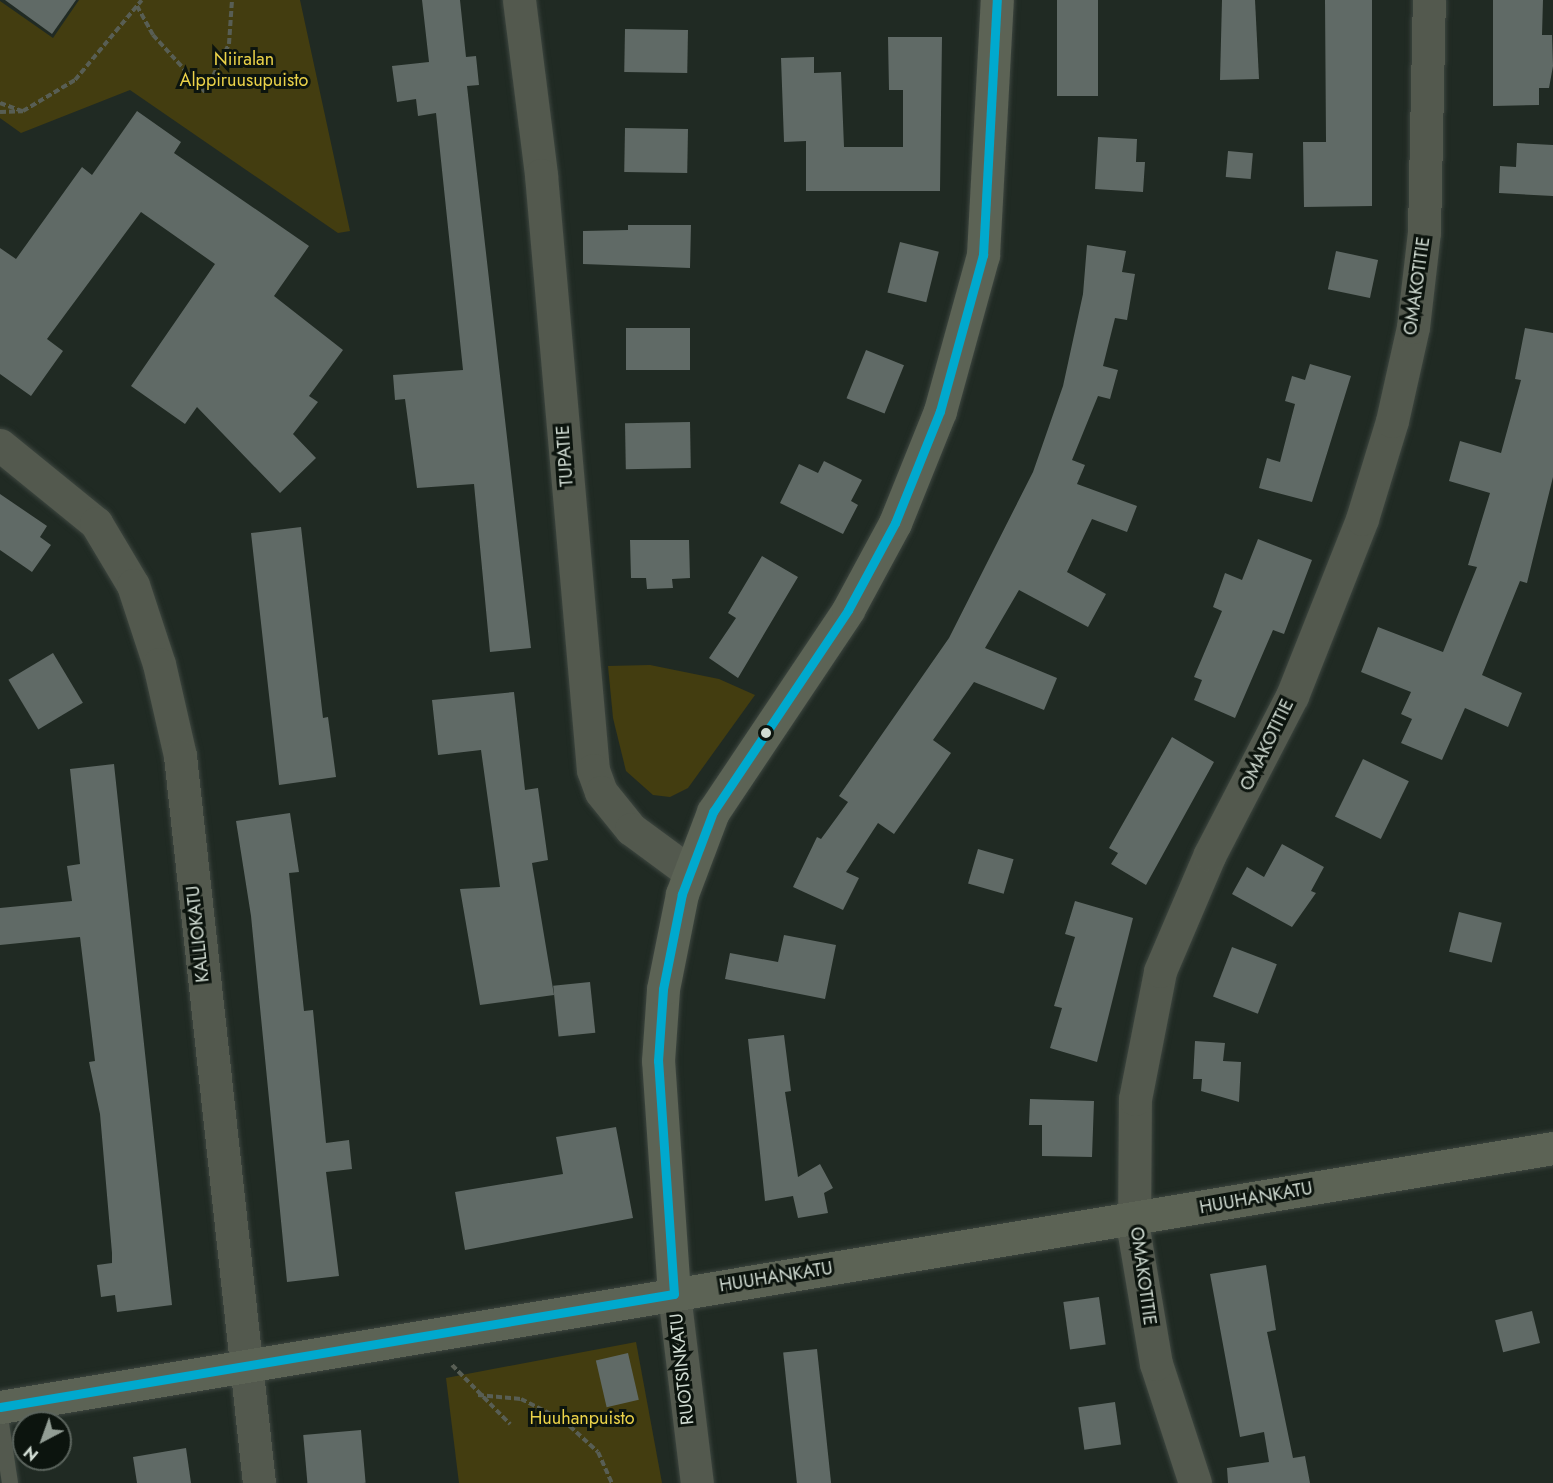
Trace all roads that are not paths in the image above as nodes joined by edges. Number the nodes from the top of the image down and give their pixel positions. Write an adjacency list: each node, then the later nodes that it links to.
1 (519, 0): 5 (street, TUPATIE)
2 (997, 0): 5 (street, RUOTSINKATU)
3 (1429, 0): 7 (street, OMAKOTITIE)
4 (0, 446): 9 (street, KALLIOKATU)
5 (688, 871): 8 (street, RUOTSINKATU)
6 (1553, 1148): 7 (street, HUUHANKATU)
7 (1134, 1219): 8 (street, HUUHANKATU); 15 (street, OMAKOTITIE)
8 (674, 1294): 9 (street, HUUHANKATU); 14 (street, RUOTSINKATU)
9 (244, 1369): 10 (street, HUUHANKATU); 13 (street, KALLIOKATU)
10 (0, 1407)
11 (0, 1417): 12 (lane)
12 (10, 1483)
13 (259, 1483)
14 (697, 1483)
15 (1195, 1483)

